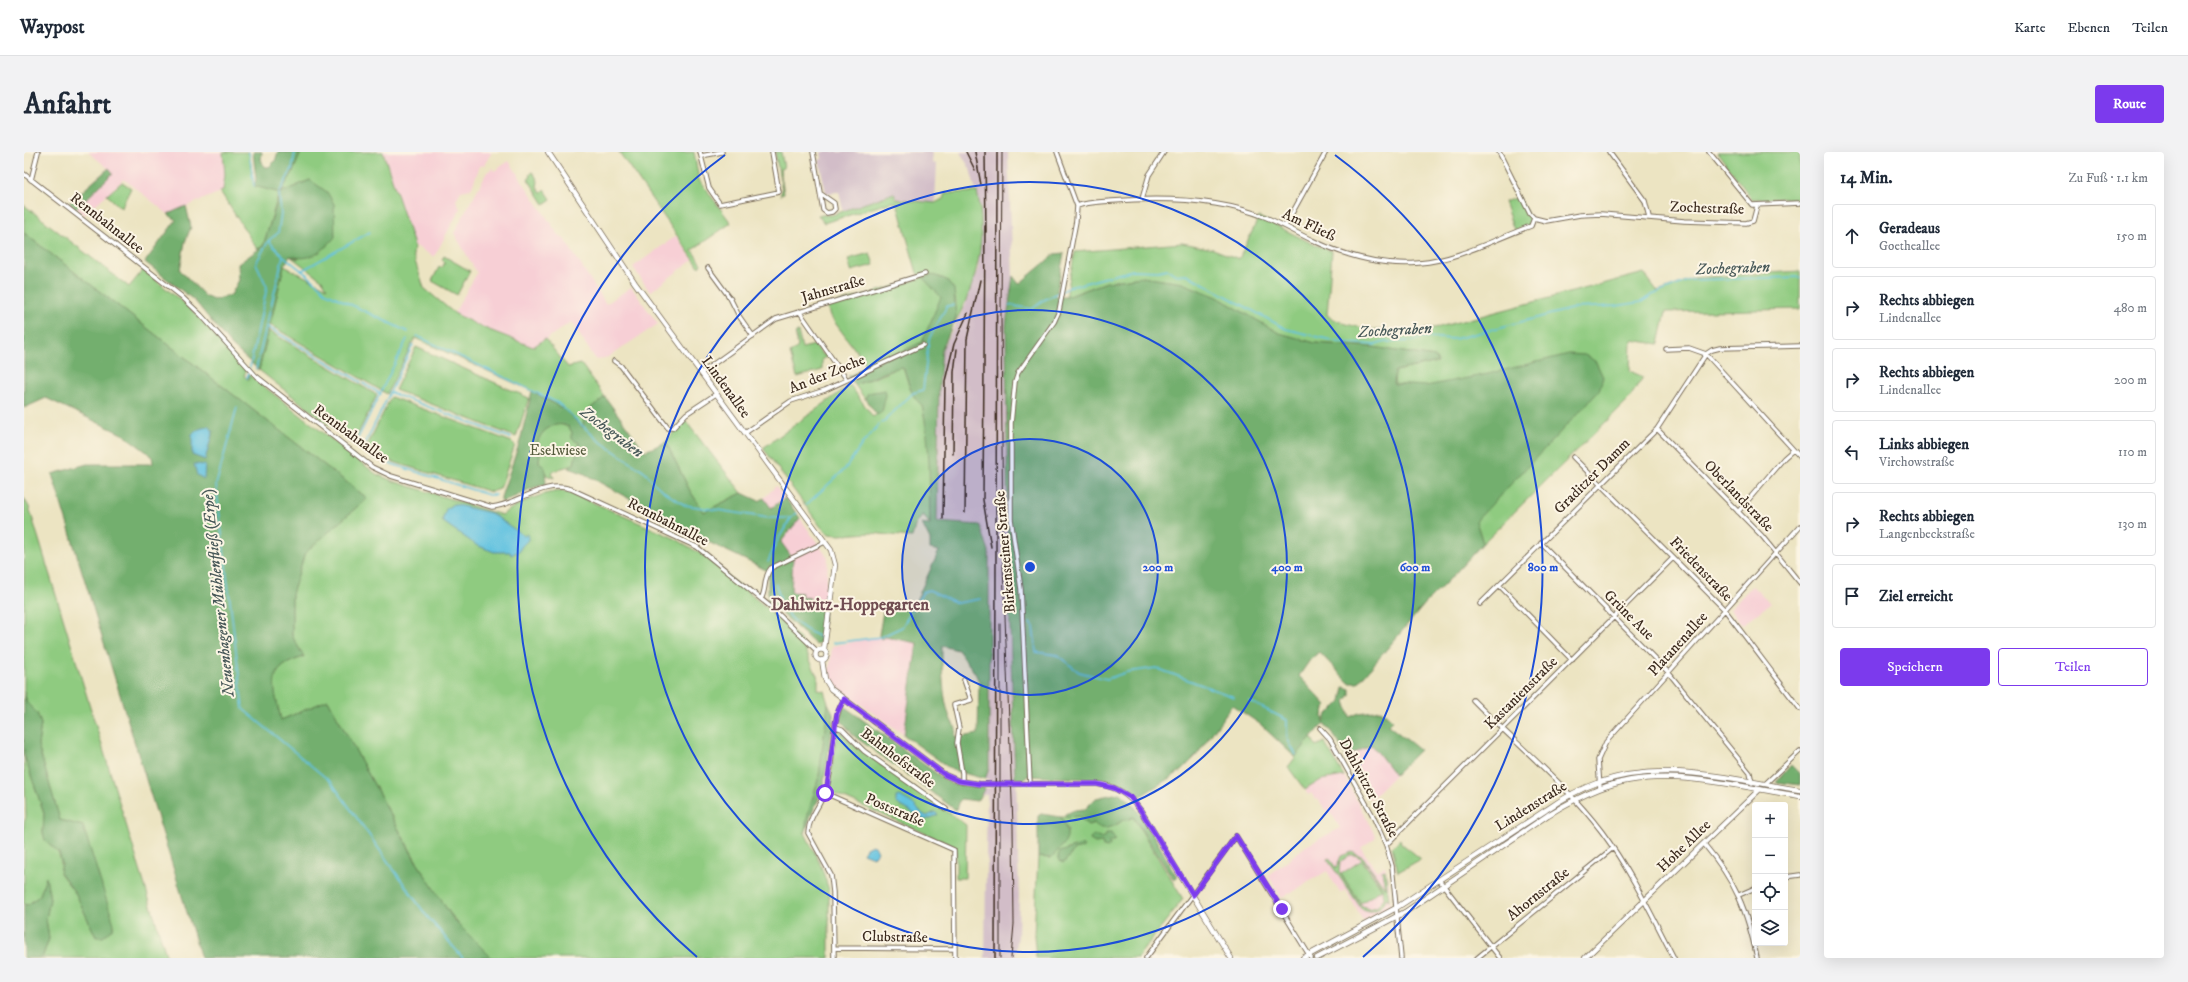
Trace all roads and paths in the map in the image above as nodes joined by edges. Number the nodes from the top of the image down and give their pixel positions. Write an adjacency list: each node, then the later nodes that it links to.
1 (38, 152): 14 (street)
2 (548, 152): 32 (street, Lindenallee)
3 (722, 152): 12 (street)
4 (772, 152): 12 (street)
5 (813, 152): 15 (street)
6 (1057, 152): 18 (street)
7 (1164, 152): 16 (street)
8 (1326, 152): 22 (street)
9 (1499, 152): 21 (street)
10 (1609, 152): 20 (street)
11 (1709, 152): 19 (street)
12 (700, 154)
13 (24, 174): 14 (street, Rennbahnallee)
14 (31, 180): 49 (street, Rennbahnallee)
15 (821, 194): 15 (street)
16 (1142, 199): 18 (street, Am Fließ); 22 (street, Am Fließ)
17 (1800, 203): 19 (street, Zochestraße)
18 (1077, 206): 68 (street, Birkensteiner Straße)
19 (1757, 206): 20 (street, Zochestraße)
20 (1649, 217): 21 (street, Zochestraße)
21 (1534, 218): 22 (street, Am Fließ)
22 (1285, 226)
23 (708, 268): 26 (street)
24 (926, 274): 25 (street, Jahnstraße)
25 (800, 311): 26 (street, Jahnstraße); 33 (street)
26 (753, 336): 32 (street, Jahnstraße)
27 (922, 345): 33 (street, An der Zoche)
28 (1800, 346): 30 (street)
29 (1666, 349): 30 (street)
30 (1706, 354): 35 (street, Graditzer Damm); 37 (street)
31 (614, 361): 34 (street)
32 (701, 373): 34 (street, Lindenallee)
33 (847, 380): 36 (street, An der Zoche)
34 (716, 394): 36 (street, Lindenallee)
35 (1657, 429): 40 (street, Graditzer Damm); 41 (street, Oberlandstraße)
36 (745, 433): 43 (street, Lindenallee)
37 (1793, 450): 39 (street); 41 (street)
38 (1573, 457): 40 (street, Friedenstraße)
39 (1800, 457)
40 (1601, 484): 44 (street, Graditzer Damm); 46 (street, Friedenstraße)
41 (1738, 512): 45 (street, Oberlandstraße)
42 (1800, 526): 45 (street, Platanenallee)
43 (825, 542): 49 (street); 53 (street, Lindenallee)
44 (1541, 543): 48 (street, Graditzer Damm); 52 (street, Grüne Aue)
45 (1776, 552): 47 (street, Oberlandstraße); 51 (street, Platanenallee)
46 (1674, 558): 51 (street, Friedenstraße); 52 (street, Kastanienstraße)
47 (1800, 583)
48 (1499, 585): 50 (street, Graditzer Damm); 56 (street)
49 (761, 599): 54 (street, Rennbahnallee)
50 (1480, 604)
51 (1725, 610): 57 (street, Platanenallee); 61 (street, Friedenstraße)
52 (1614, 617): 56 (street, Kastanienstraße); 57 (street, Grüne Aue)
53 (824, 649): 54 (street); 55 (street, Lindenallee)
54 (817, 651): 55 (street, Lindenallee)
55 (822, 660): 59 (street, Lindenallee)
56 (1572, 660): 64 (street, Kastanienstraße)
57 (1668, 672): 67 (street, Platanenallee); 69 (street, Grüne Aue)
58 (964, 680): 66 (street)
59 (844, 699): 62 (street); 66 (street, Lindenallee)
60 (1473, 700): 64 (street)
61 (1800, 709)
62 (836, 727): 74 (street); 78 (street, Bahnhofstraße)
63 (1320, 728): 80 (street, Dahlwitzer Straße)
64 (1502, 730): 75 (street); 80 (street, Kastanienstraße)
65 (1800, 751): 70 (street, Hohe Allee)
66 (962, 782): 68 (street, Lindenallee)
67 (1598, 782): 69 (street, Lindenstraße); 71 (street, Platanenallee); 75 (street, Lindenstraße)
68 (1030, 783): 87 (street, Lindenallee)
69 (1752, 783): 70 (street, Lindenstraße)
70 (1764, 785): 72 (street, Hohe Allee); 73 (street, Lindenstraße)
71 (1600, 788): 72 (street, Lindenstraße); 77 (street, Lindenstraße)
72 (1759, 790): 76 (street, Lindenstraße); 79 (street, Hohe Allee)
73 (1800, 790)
74 (825, 793): 93 (street); 94 (street, Poststraße)
75 (1570, 795): 77 (street); 84 (street, Lindenstraße)
76 (1800, 796)
77 (1574, 799): 81 (street); 85 (street, Lindenstraße)
78 (946, 809)
79 (1704, 844): 88 (street); 89 (street, Hohe Allee)
80 (1386, 845): 90 (street, Dahlwitzer Straße)
81 (1613, 848): 89 (street); 92 (street, Ahornstraße)
82 (1800, 875): 83 (street)
83 (1788, 877)
84 (1440, 881): 85 (street); 90 (street, Lindenstraße)
85 (1443, 886): 91 (street, Lindenstraße); 92 (street)
86 (1752, 889): 88 (street)
87 (1193, 895): 95 (street); 98 (street); 99 (street, Lindenallee)
88 (1739, 895): 107 (street)
89 (1644, 902): 105 (street, Hohe Allee); 106 (street)
90 (1396, 908): 91 (street, Dahlwitzer Straße); 95 (street, Lindenstraße)
91 (1397, 916): 101 (street, Lindenstraße); 102 (street, Dahlwitzer Straße)
92 (1490, 947): 103 (street, Ahornstraße); 104 (street)
93 (834, 948): 94 (street, Clubstraße); 96 (street)
94 (955, 949): 97 (street)
95 (1310, 956): 100 (street, Lindenstraße)
96 (834, 958)
97 (955, 958)
98 (1146, 958)
99 (1231, 958)
100 (1303, 958)
101 (1317, 958)
102 (1401, 958)
103 (1477, 958)
104 (1500, 958)
105 (1585, 958)
106 (1674, 958)
107 (1758, 958)

